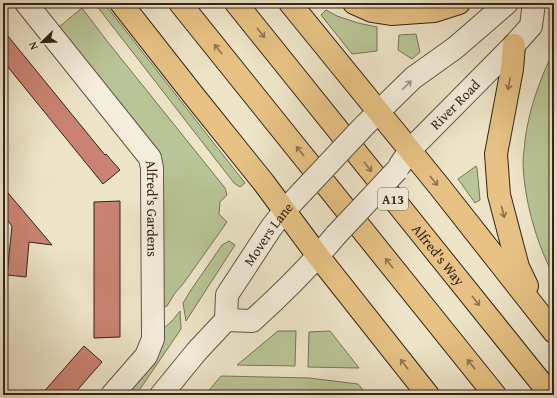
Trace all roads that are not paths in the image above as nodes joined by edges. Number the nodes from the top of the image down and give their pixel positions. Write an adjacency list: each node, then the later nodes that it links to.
1 (26, 3): 18 (street, Alfred's Gardens)
2 (121, 3): 13 (highway)
3 (180, 3): 21 (highway, one-way to 3)
4 (236, 3): 22 (highway, Alfred's Way / A13, one-way to 22)
5 (290, 3): 11 (highway)
6 (354, 3): 7 (highway)
7 (459, 3)
8 (507, 3): 11 (street, one-way to 8)
9 (534, 3): 10 (street, River Road)
10 (514, 45): 12 (street, River Road); 15 (highway, one-way to 15)
11 (379, 112): 12 (highway); 13 (street, Movers Lane, bridge)
12 (410, 150): 14 (street, River Road, bridge); 15 (highway, one-way to 15)
13 (285, 210): 14 (highway); 16 (street, Movers Lane)
14 (318, 256): 16 (street); 20 (highway, one-way to 14)
15 (540, 315): 17 (highway)
16 (226, 320): 19 (street)
17 (554, 332)
18 (112, 395)
19 (161, 395)
20 (428, 395)
21 (495, 395)
22 (551, 395)

